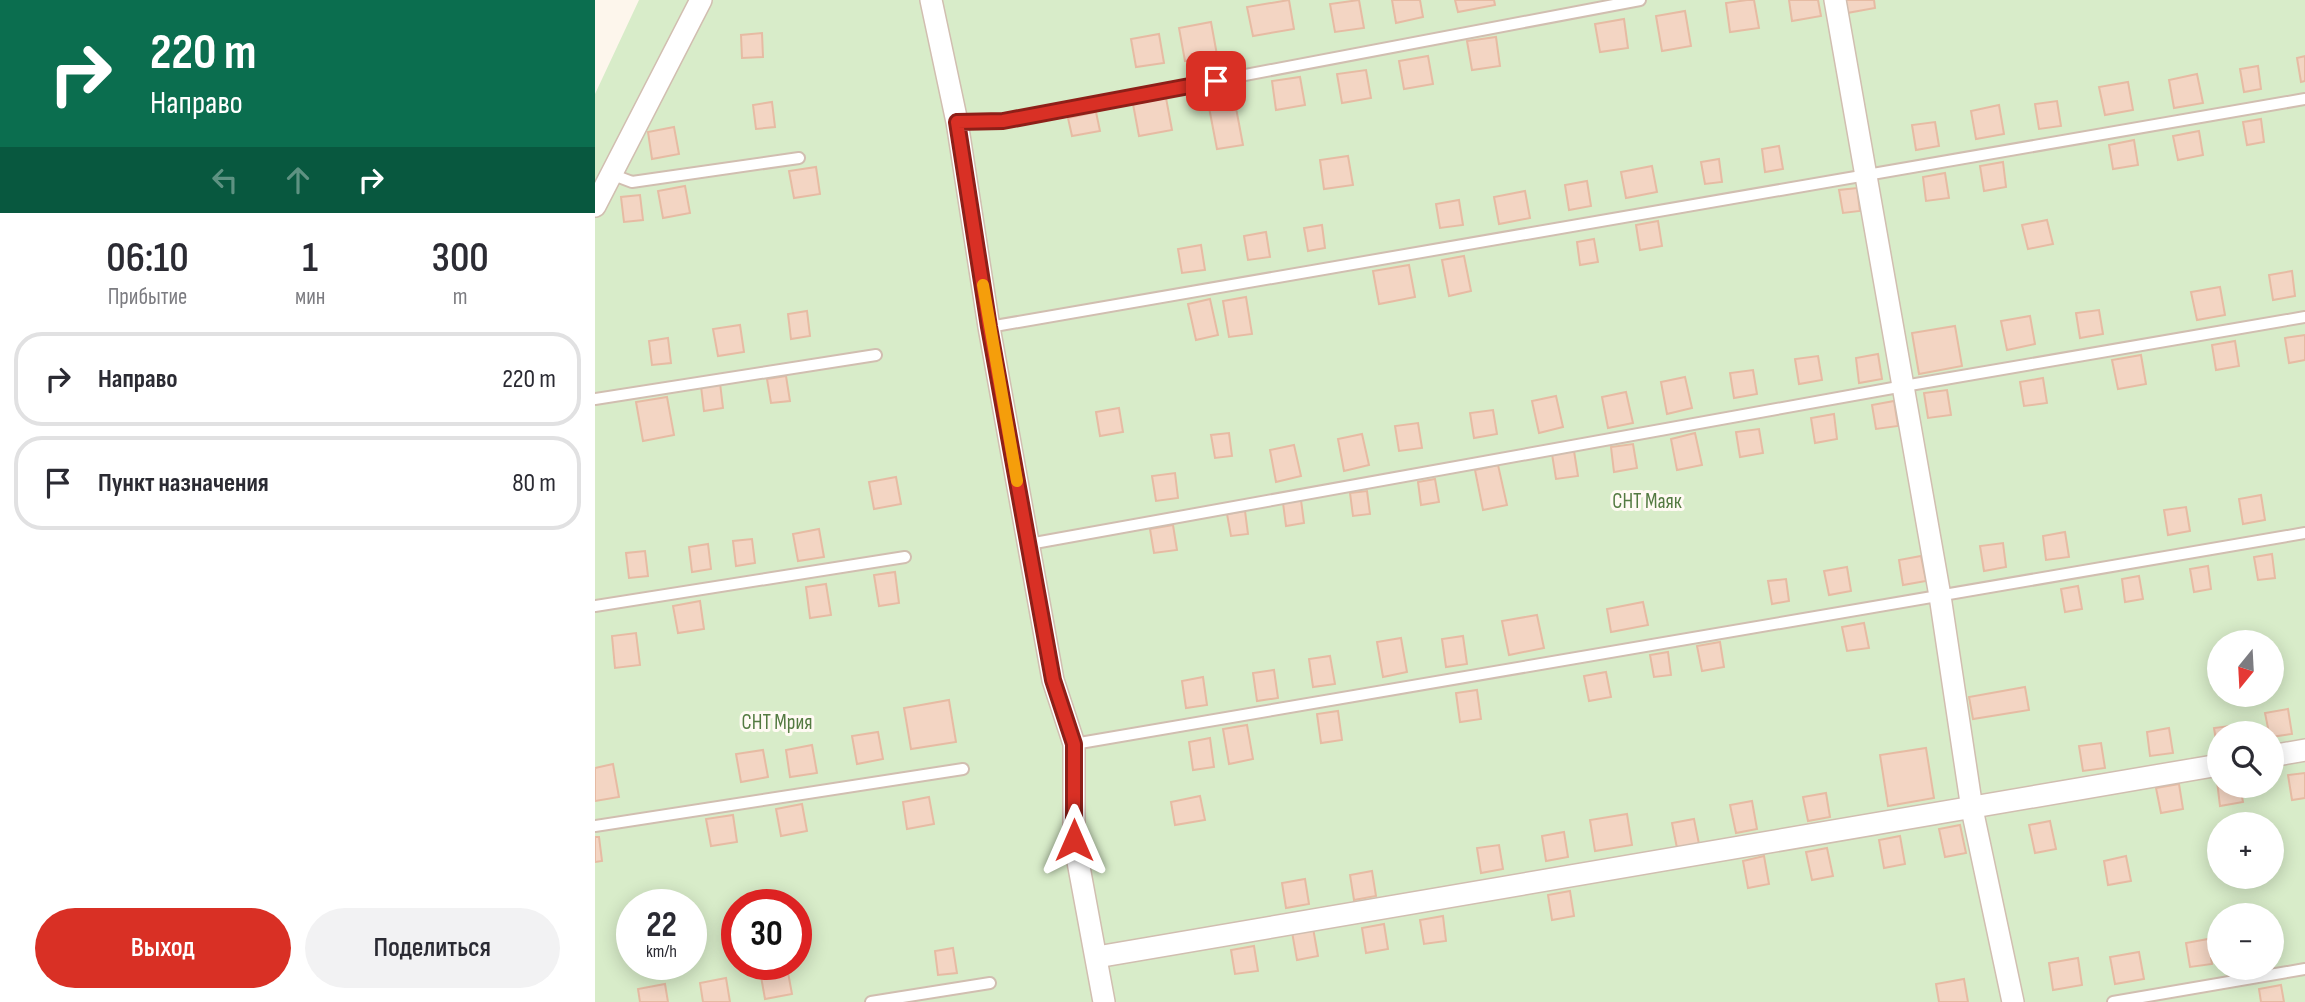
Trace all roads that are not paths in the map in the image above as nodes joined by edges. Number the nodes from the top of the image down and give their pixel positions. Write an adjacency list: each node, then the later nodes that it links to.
1 (701, 0): 9 (street)
2 (931, 0): 6 (street)
3 (1640, 0): 6 (lane)
4 (1835, 0): 8 (street)
5 (2305, 99): 8 (lane)
6 (957, 122): 12 (street)
7 (799, 158): 9 (lane)
8 (1866, 173): 12 (lane); 14 (street)
9 (611, 174): 10 (street)
10 (595, 206)
11 (2305, 317): 14 (lane)
12 (989, 327): 17 (street)
13 (876, 355): 15 (lane)
14 (1904, 386): 17 (lane); 19 (street)
15 (595, 399)
16 (2305, 533): 19 (lane)
17 (1029, 544): 21 (street)
18 (905, 557): 20 (lane)
19 (1940, 596): 21 (lane); 26 (street)
20 (595, 606)
21 (1074, 744): 28 (street)
22 (2305, 750): 23 (street)
23 (2284, 754)
24 (2207, 767): 26 (street)
25 (963, 769): 27 (lane)
26 (1972, 808): 28 (street); 33 (street)
27 (595, 826)
28 (1097, 957): 32 (street)
29 (2305, 969): 34 (lane)
30 (990, 983): 31 (lane)
31 (871, 1002)
32 (1104, 1002)
33 (2013, 1002)
34 (2113, 1002)

